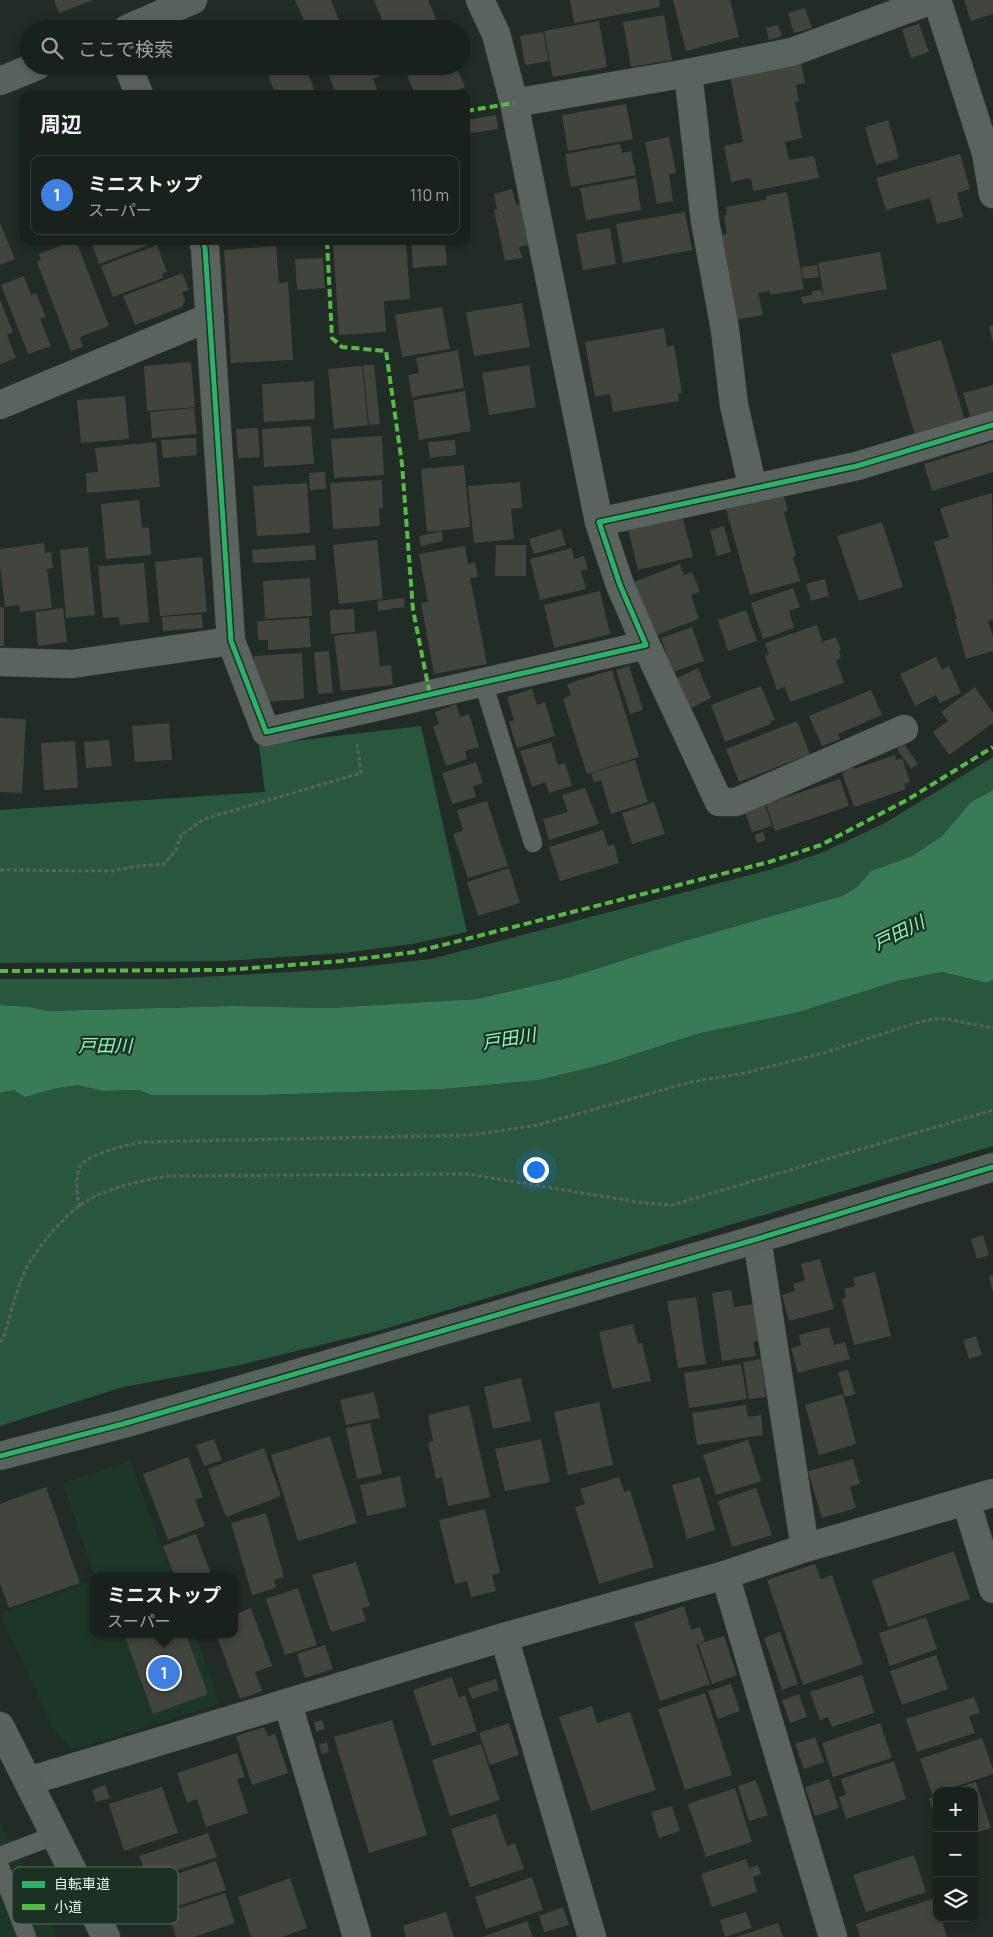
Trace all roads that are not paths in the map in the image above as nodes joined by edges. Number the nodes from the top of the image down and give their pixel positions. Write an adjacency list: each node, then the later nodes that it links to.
1 (193, 0): 5 (street)
2 (480, 0): 11 (street)
3 (932, 0): 7 (street)
4 (937, 0): 12 (street)
5 (147, 20)
6 (20, 73): 9 (street)
7 (688, 73): 11 (street); 17 (street)
8 (132, 75): 10 (street)
9 (0, 82)
10 (137, 90)
11 (514, 103): 18 (street)
12 (993, 194)
13 (204, 245): 14 (street)
14 (210, 317): 15 (street); 19 (street)
15 (0, 405)
16 (993, 425): 17 (street)
17 (753, 489): 18 (street)
18 (599, 522): 20 (street)
19 (231, 640): 21 (street); 22 (street)
20 (646, 646): 22 (street); 23 (street)
21 (0, 662)
22 (483, 682): 24 (lane)
23 (904, 729)
24 (533, 843)
25 (993, 1167): 26 (street)
26 (757, 1239): 27 (street); 30 (street)
27 (0, 1456)
28 (993, 1493): 29 (street)
29 (966, 1501): 30 (street); 32 (street)
30 (805, 1548): 31 (street)
31 (725, 1575): 33 (street); 48 (street)
32 (993, 1589)
33 (504, 1638): 34 (street); 47 (street)
34 (288, 1704): 36 (street); 46 (street)
35 (0, 1726): 36 (street)
36 (29, 1781): 37 (street)
37 (56, 1835): 38 (lane); 40 (street)
38 (0, 1856)
39 (0, 1867): 41 (lane)
40 (72, 1867)
41 (12, 1898)
42 (22, 1924): 44 (lane)
43 (100, 1924): 45 (street)
44 (27, 1937)
45 (106, 1937)
46 (357, 1937)
47 (592, 1937)
48 (833, 1937)

